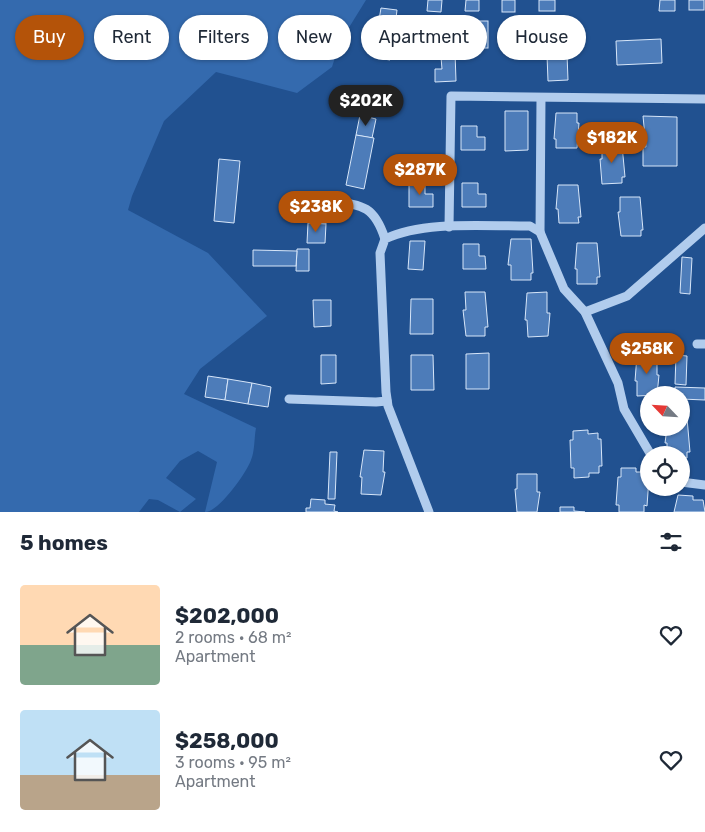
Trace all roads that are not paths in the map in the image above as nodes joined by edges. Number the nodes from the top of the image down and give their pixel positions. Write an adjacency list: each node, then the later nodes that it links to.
1 (541, 98): 2 (street); 4 (street); 6 (street)
2 (705, 99)
3 (330, 201): 7 (street)
4 (449, 227): 6 (street); 7 (street)
5 (705, 228): 8 (street)
6 (540, 232): 8 (street)
7 (385, 239): 10 (street)
8 (584, 312): 11 (street)
9 (289, 399): 10 (street)
10 (387, 401): 14 (street)
11 (646, 446)
12 (690, 483): 13 (street)
13 (705, 485)
14 (429, 512)

